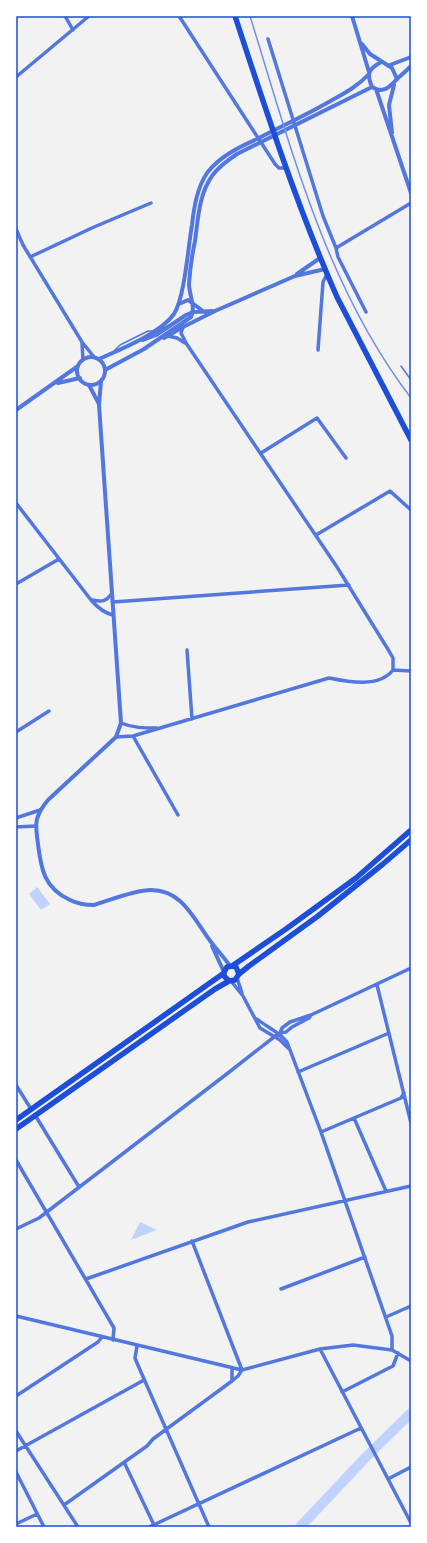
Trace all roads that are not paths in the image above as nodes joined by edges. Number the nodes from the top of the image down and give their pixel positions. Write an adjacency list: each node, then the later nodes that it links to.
1 (65, 16): 6 (street)
2 (90, 16): 6 (street)
3 (178, 16): 18 (street)
4 (235, 16): 18 (main road)
5 (352, 16): 8 (street)
6 (73, 30): 14 (street)
7 (268, 39): 23 (street)
8 (361, 43): 10 (street); 13 (street)
9 (411, 57): 11 (street)
10 (381, 62): 11 (street); 13 (street)
11 (390, 66): 15 (street)
12 (411, 67): 15 (street)
13 (369, 73): 16 (street); 29 (street)
14 (16, 77)
15 (396, 81): 16 (street); 17 (street)
16 (374, 88): 17 (street); 28 (street)
17 (393, 140): 19 (street)
18 (286, 168): 25 (main road)
19 (411, 194)
20 (151, 203): 24 (street)
21 (411, 204): 23 (street)
22 (16, 229): 24 (street)
23 (336, 248): 33 (street)
24 (30, 257): 37 (street)
25 (320, 258): 26 (main road); 27 (street)
26 (326, 272): 27 (street); 41 (street); 56 (main road)
27 (295, 276): 31 (street)
28 (192, 302): 29 (street); 30 (street); 32 (street)
29 (179, 304): 35 (street)
30 (203, 311): 31 (street); 32 (street)
31 (215, 311): 34 (street)
32 (193, 312): 38 (street); 40 (street)
33 (366, 312)
34 (183, 327): 36 (street); 39 (street)
35 (154, 331): 38 (street); 42 (lane)
36 (168, 336): 39 (street); 40 (street)
37 (82, 342): 43 (street); 45 (street)
38 (134, 343): 42 (street)
39 (186, 343): 57 (street)
40 (144, 349): 48 (street)
41 (318, 350)
42 (110, 354): 44 (street)
43 (94, 357): 44 (street); 45 (street)
44 (99, 359): 48 (street)
45 (83, 360): 46 (street)
46 (78, 366): 49 (street); 52 (street)
47 (401, 366): 50 (lane)
48 (105, 370): 51 (street)
49 (80, 378): 52 (street); 53 (street)
50 (411, 380)
51 (101, 381): 53 (street); 54 (street)
52 (55, 383): 55 (street)
53 (89, 385): 54 (street)
54 (99, 405): 65 (street)
55 (16, 410)
56 (411, 440)
57 (261, 453): 58 (street); 61 (street)
58 (346, 458)
59 (16, 503): 62 (street)
60 (411, 510): 61 (street)
61 (316, 536): 64 (street)
62 (59, 559): 63 (street); 66 (street)
63 (16, 584)
64 (349, 585): 67 (street); 70 (street)
65 (112, 593): 66 (street); 67 (street)
66 (91, 600): 68 (street)
67 (113, 602): 68 (street)
68 (114, 615): 74 (street)
69 (187, 650): 73 (street)
70 (393, 670): 71 (street); 73 (street)
71 (411, 671)
72 (49, 710): 76 (street)
73 (192, 719): 75 (street)
74 (120, 722): 75 (street); 78 (street)
75 (162, 728): 77 (street)
76 (16, 732)
77 (133, 736): 78 (street); 80 (street)
78 (116, 737): 79 (street)
79 (40, 810): 81 (street); 82 (street)
80 (178, 815)
81 (16, 818)
82 (36, 826): 83 (street); 86 (street)
83 (16, 827)
84 (411, 830): 87 (main road)
85 (411, 840): 90 (main road)
86 (210, 942): 87 (street); 89 (street)
87 (231, 966): 89 (main road); 90 (main road)
88 (411, 968): 92 (street)
89 (224, 972): 91 (main road); 102 (main road)
90 (238, 976): 91 (main road); 93 (street)
91 (230, 981): 93 (street); 103 (main road)
92 (377, 985): 95 (street); 96 (street)
93 (243, 996): 94 (street)
94 (257, 1019): 95 (street); 97 (street)
95 (280, 1033): 97 (street); 98 (street)
96 (389, 1033): 99 (street); 101 (street)
97 (274, 1037): 98 (street); 111 (street)
98 (289, 1049): 99 (street)
99 (298, 1072): 108 (street)
100 (16, 1085): 102 (street)
101 (404, 1093): 104 (street); 106 (street)
102 (31, 1110): 105 (main road)
103 (35, 1115): 107 (main road); 111 (street)
104 (354, 1118): 108 (street); 112 (street)
105 (16, 1120)
106 (411, 1123)
107 (16, 1129)
108 (321, 1132): 113 (street)
109 (16, 1160): 114 (street)
110 (411, 1186): 112 (street)
111 (79, 1187): 114 (street)
112 (386, 1192): 113 (street)
113 (345, 1200): 116 (street); 117 (street)
114 (46, 1212): 115 (street); 118 (street)
115 (16, 1228)
116 (192, 1242): 118 (street); 131 (street)
117 (365, 1257): 119 (street); 122 (street)
118 (86, 1279): 124 (street)
119 (281, 1289)
120 (411, 1306): 122 (street)
121 (16, 1316): 123 (street)
122 (386, 1317): 127 (street)
123 (102, 1337): 124 (street); 135 (street)
124 (113, 1340): 125 (street)
125 (137, 1346): 130 (street); 132 (street)
126 (320, 1349): 127 (street); 131 (street); 134 (street)
127 (392, 1350): 128 (street)
128 (398, 1353): 129 (street); 134 (street)
129 (411, 1361)
130 (232, 1369): 131 (street); 133 (street)
131 (242, 1370): 133 (street)
132 (144, 1380): 137 (street); 139 (street)
133 (232, 1381): 137 (street)
134 (342, 1392): 136 (street)
135 (16, 1396)
136 (361, 1428): 144 (street); 145 (street)
137 (166, 1430): 141 (street); 145 (street)
138 (16, 1431): 139 (street)
139 (26, 1446): 140 (street); 146 (street)
140 (16, 1451)
141 (124, 1462): 146 (street); 150 (street)
142 (411, 1467): 144 (street)
143 (16, 1472): 147 (street)
144 (388, 1479): 148 (street)
145 (199, 1504): 150 (street); 154 (street)
146 (64, 1505): 152 (street)
147 (37, 1514): 149 (street); 151 (street)
148 (411, 1523)
149 (16, 1524)
150 (154, 1525): 153 (street)
151 (44, 1527)
152 (78, 1527)
153 (149, 1527)
154 (209, 1527)

